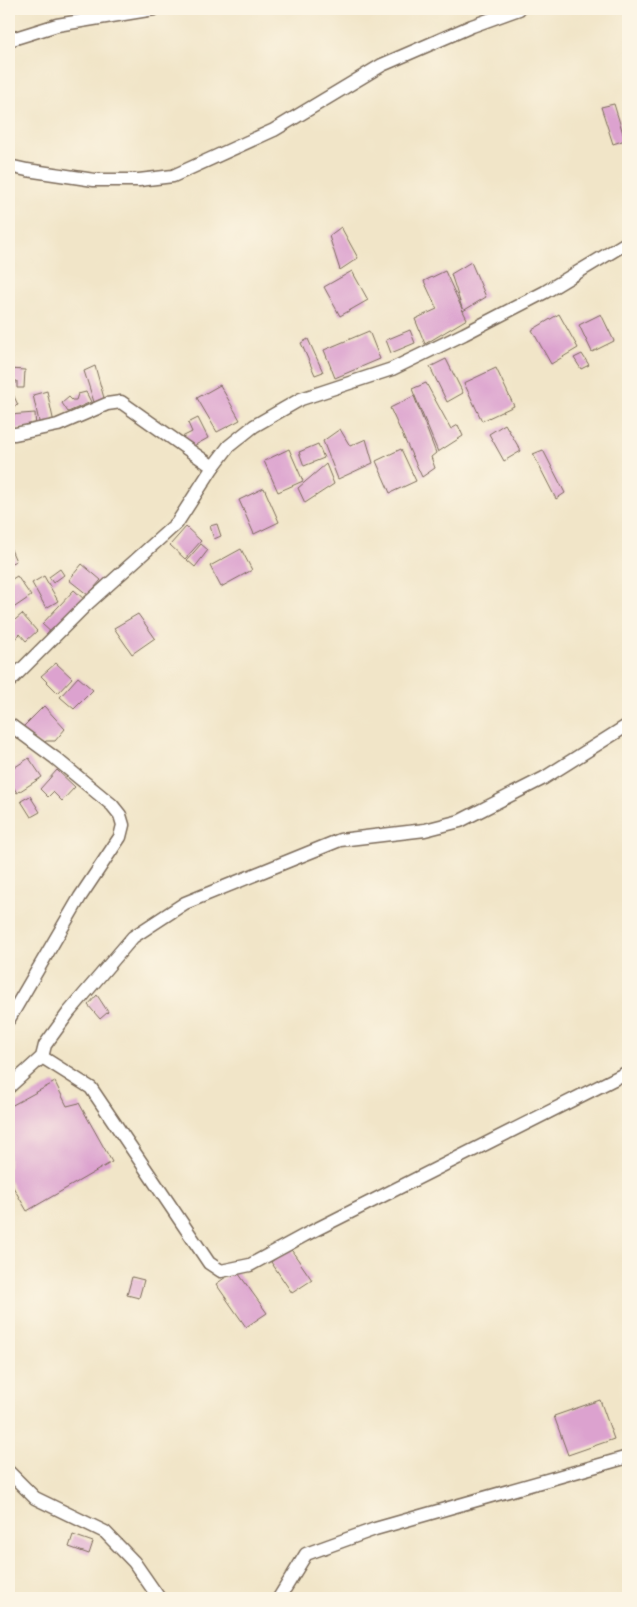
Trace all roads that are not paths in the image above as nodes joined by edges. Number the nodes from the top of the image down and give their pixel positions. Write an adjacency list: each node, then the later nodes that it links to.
1 (154, 9): 3 (street)
2 (519, 9): 4 (street)
3 (9, 40)
4 (9, 166)
5 (628, 242): 7 (street)
6 (9, 434): 7 (street)
7 (212, 467): 8 (street)
8 (9, 682)
9 (9, 724): 11 (street)
10 (628, 725): 12 (street)
11 (9, 1019)
12 (42, 1056): 13 (street); 14 (street)
13 (628, 1072)
14 (9, 1087)
15 (628, 1457): 18 (street)
16 (9, 1472): 17 (street)
17 (159, 1598)
18 (279, 1598)

